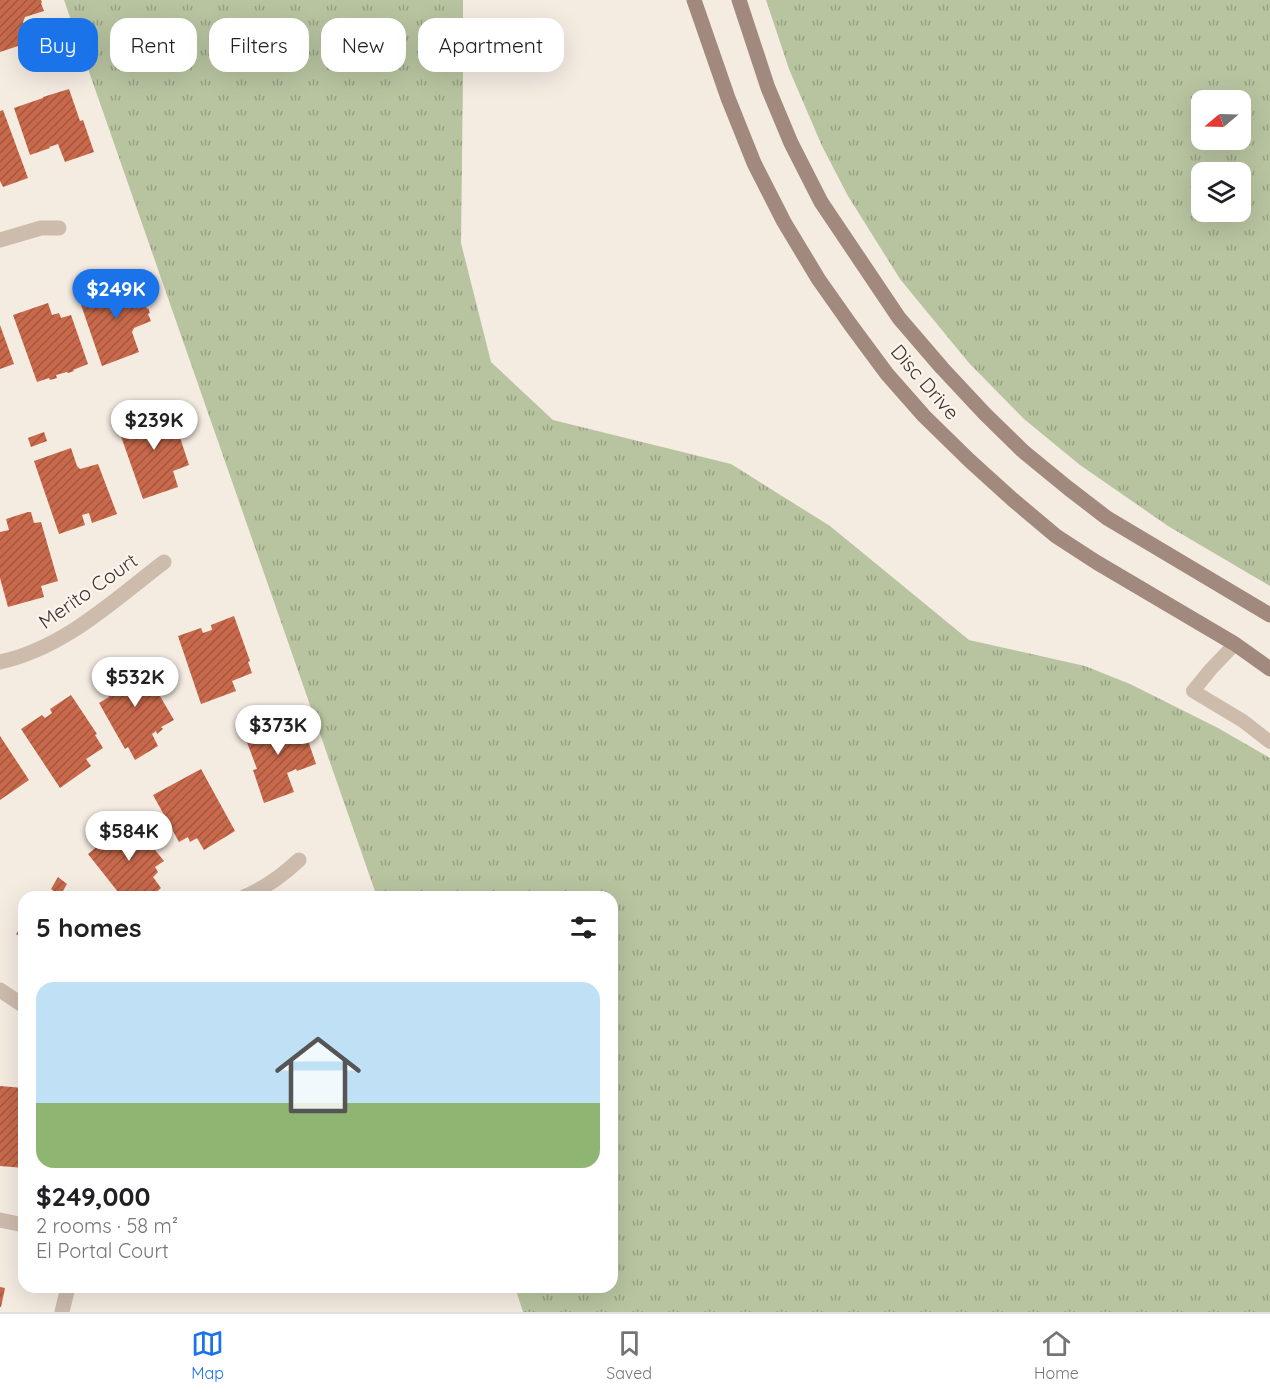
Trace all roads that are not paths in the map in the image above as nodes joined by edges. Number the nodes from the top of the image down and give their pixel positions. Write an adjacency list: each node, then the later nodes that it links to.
1 (694, 0): 7 (main road, Disc Drive)
2 (739, 0): 6 (main road, Disc Drive)
3 (59, 228): 4 (street)
4 (0, 240)
5 (164, 562): 8 (street, Merito Court)
6 (1270, 615)
7 (1236, 644): 9 (main road, Disc Drive); 10 (lane)
8 (0, 662)
9 (1270, 669)
10 (1270, 742)
11 (299, 860): 12 (street)
12 (258, 891)
13 (0, 990): 14 (street)
14 (18, 1002)
15 (0, 1220): 16 (street)
16 (18, 1224)
17 (67, 1293): 18 (street)
18 (62, 1312)

